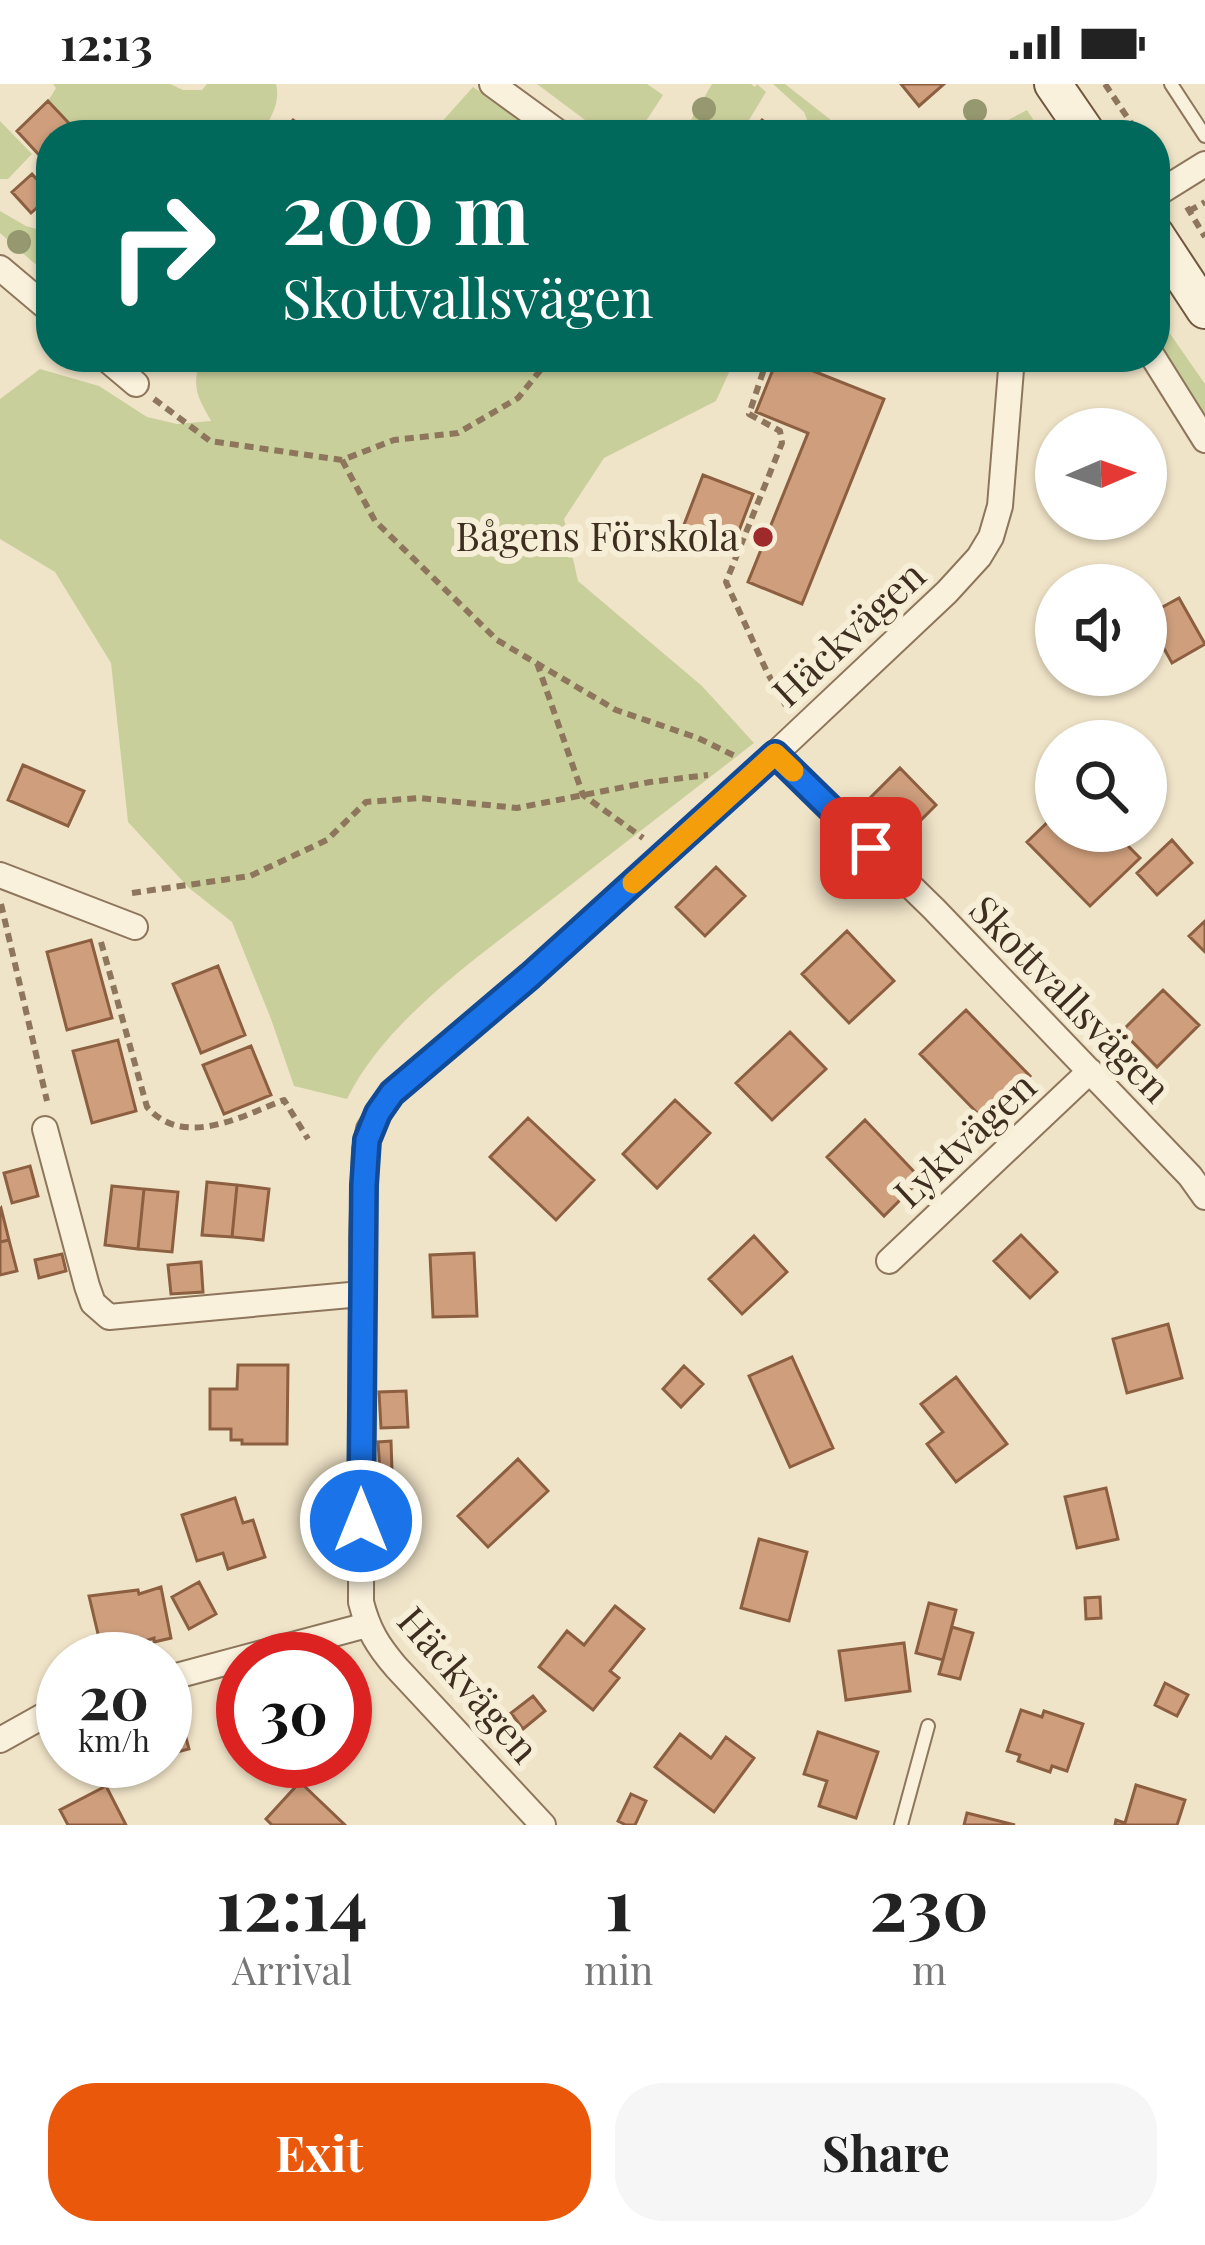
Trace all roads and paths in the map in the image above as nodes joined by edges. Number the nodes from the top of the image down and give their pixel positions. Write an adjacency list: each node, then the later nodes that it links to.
1 (492, 84): 5 (street)
2 (1053, 84): 6 (main road)
3 (1105, 84): 7 (path)
4 (1171, 84): 8 (lane)
5 (541, 120)
6 (1078, 120)
7 (1129, 120)
8 (1205, 136)
9 (1205, 164): 10 (street)
10 (1170, 186)
11 (1205, 202): 12 (path)
12 (1189, 212)
13 (1170, 257): 16 (main road)
14 (0, 268): 15 (street)
15 (36, 298)
16 (1205, 310)
17 (122, 372): 22 (street)
18 (539, 372): 24 (path)
19 (763, 372): 26 (path)
20 (1011, 372): 26 (street, Häckvägen)
21 (1162, 372): 23 (street)
22 (136, 384): 24 (path)
23 (1205, 440)
24 (342, 460): 25 (path)
25 (537, 663): 27 (path); 28 (path)
26 (800, 730): 27 (street, Häckvägen)
27 (767, 761): 28 (path); 29 (street, Häckvägen); 35 (street, Skottvallsvägen)
28 (583, 795): 29 (path); 31 (path)
29 (665, 854): 40 (street, Häckvägen)
30 (0, 875): 33 (street)
31 (123, 892)
32 (0, 897): 36 (path)
33 (92, 910): 34 (street); 37 (path)
34 (135, 927)
35 (1090, 1071): 38 (street, Skottvallsvägen); 39 (street, Lyktvägen)
36 (45, 1129): 40 (street)
37 (308, 1139)
38 (1205, 1197)
39 (890, 1261)
40 (362, 1294): 41 (street, Häckvägen)
41 (367, 1625): 42 (street); 46 (street, Häckvägen)
42 (192, 1672)
43 (36, 1720): 45 (street)
44 (928, 1726): 47 (lane)
45 (0, 1740)
46 (543, 1825)
47 (901, 1825)

